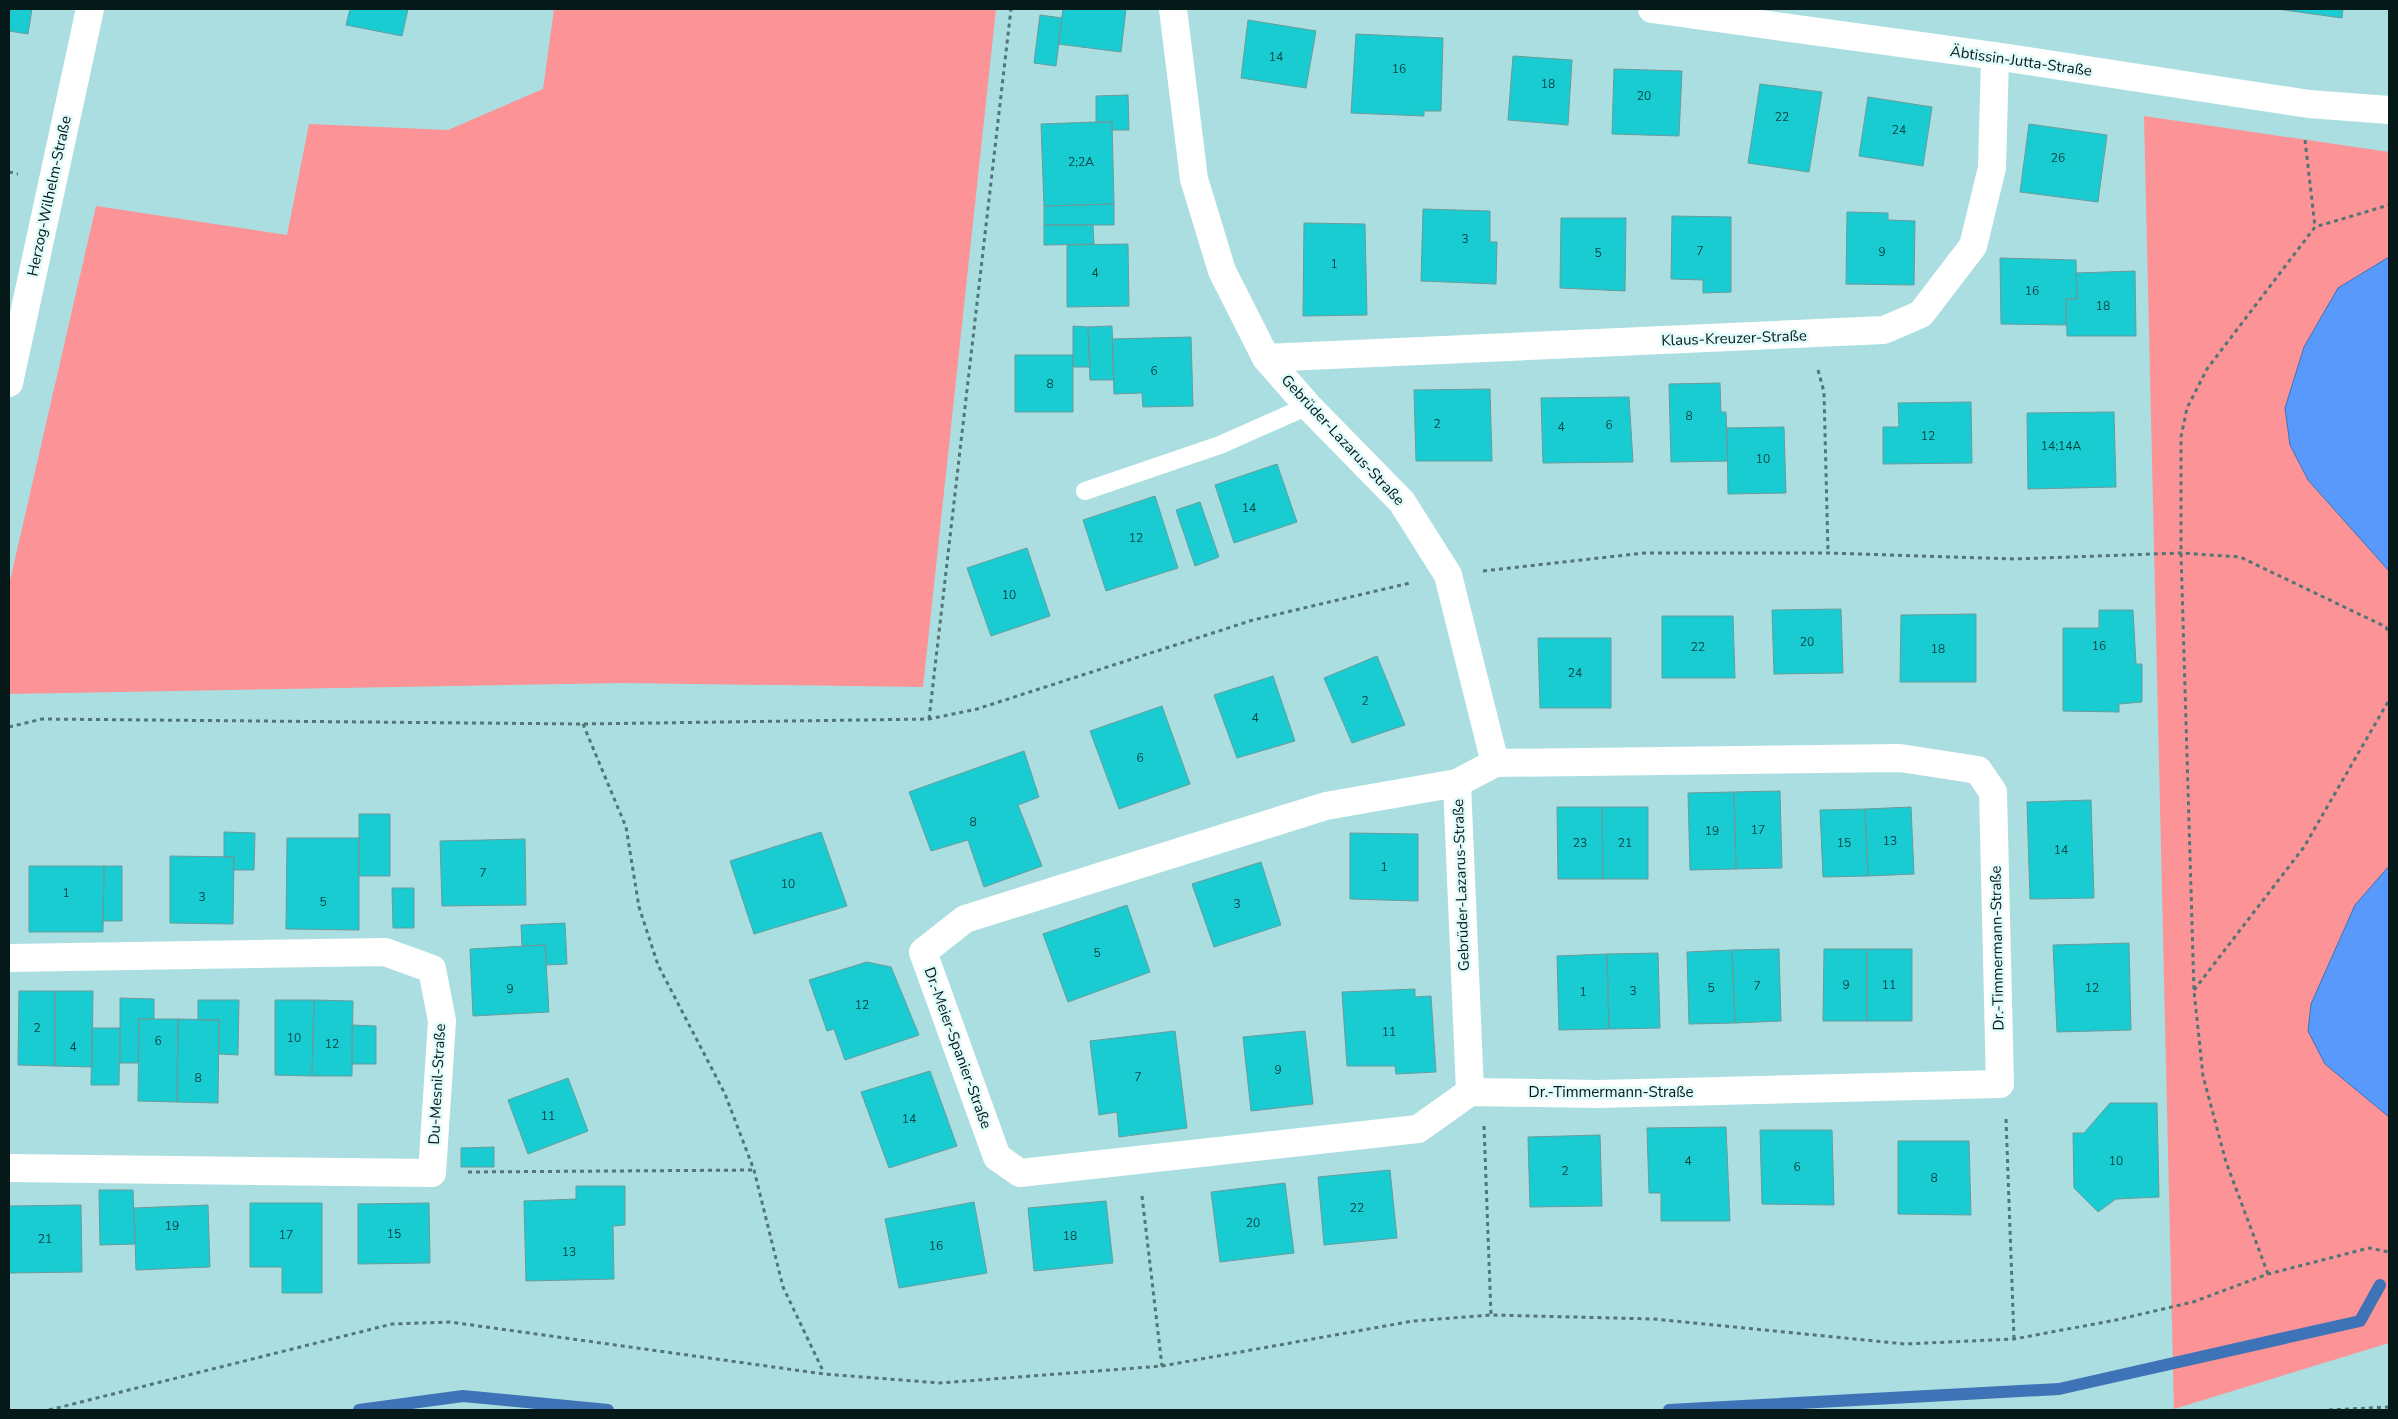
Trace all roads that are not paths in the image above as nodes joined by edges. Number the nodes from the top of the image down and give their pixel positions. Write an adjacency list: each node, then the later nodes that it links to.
1 (90, 9): 7 (street, Herzog-Wilhelm-Straße)
2 (1174, 9): 6 (street, Gebrüder-Lazarus-Straße)
3 (1652, 9): 4 (street, Äbtissin-Jutta-Straße)
4 (1995, 56): 5 (street, Äbtissin-Jutta-Straße); 6 (street, Klaus-Kreuzer-Straße)
5 (2389, 110)
6 (1266, 358): 8 (street, Gebrüder-Lazarus-Straße)
7 (10, 374)
8 (1308, 406): 9 (lane); 10 (street, Gebrüder-Lazarus-Straße)
9 (1085, 491)
10 (1495, 763): 11 (street, Gebrüder-Lazarus-Straße); 13 (street, Dr.-Timmermann-Straße)
11 (1457, 783): 13 (street, Gebrüder-Lazarus-Straße); 13 (street, Dr.-Meier-Spanier-Straße)
12 (9, 958): 14 (street, Du-Mesnil-Straße)
13 (1470, 1092)
14 (9, 1168)

